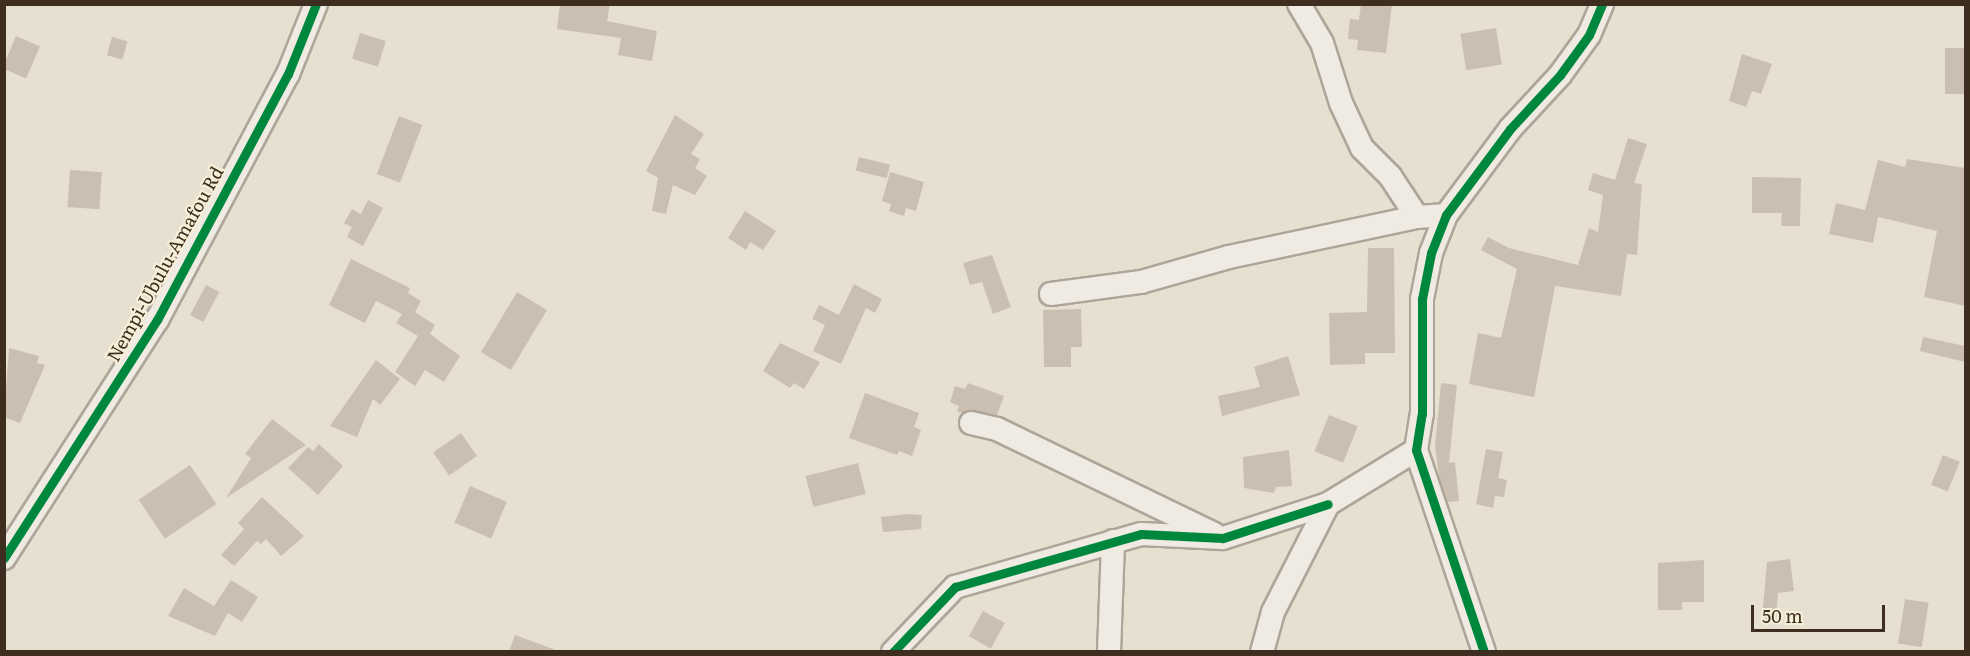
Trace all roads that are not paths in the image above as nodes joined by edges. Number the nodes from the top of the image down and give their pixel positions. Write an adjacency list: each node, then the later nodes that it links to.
1 (316, 4): 12 (street, Nempi-Ubulu-Amafou Rd)
2 (1299, 4): 5 (street)
3 (1602, 4): 4 (street)
4 (1446, 214): 5 (street); 8 (street)
5 (1418, 217): 6 (street)
6 (1051, 294)
7 (971, 423): 10 (street)
8 (1416, 450): 9 (street); 16 (street)
9 (1328, 504): 10 (street); 15 (street)
10 (1223, 538): 11 (street)
11 (1113, 541): 13 (street); 14 (street)
12 (4, 558)
13 (893, 651)
14 (1109, 651)
15 (1262, 651)
16 (1484, 651)

